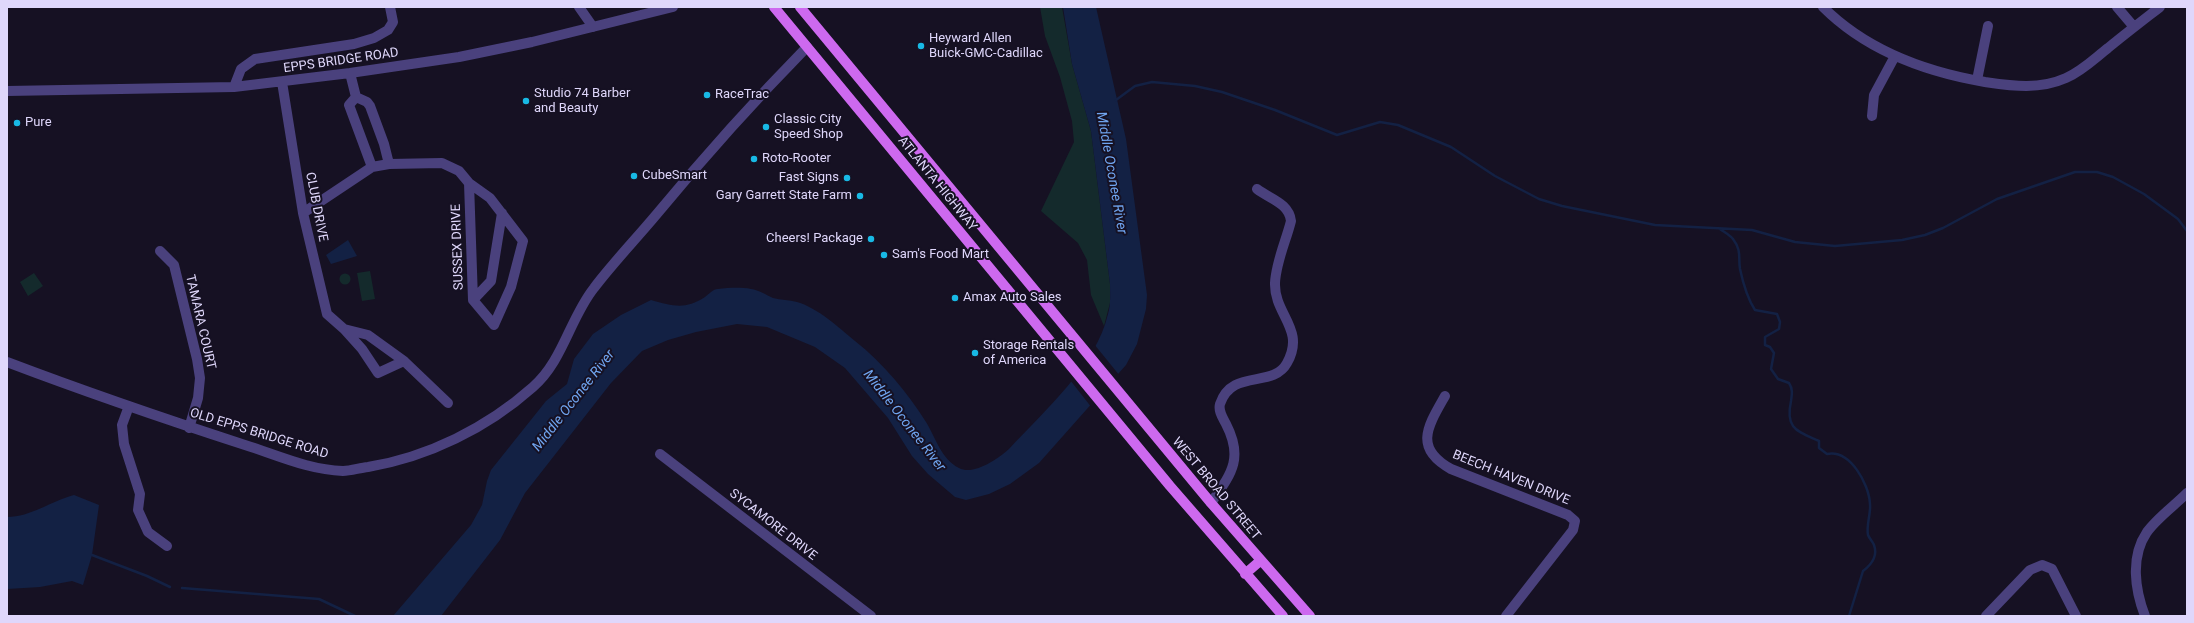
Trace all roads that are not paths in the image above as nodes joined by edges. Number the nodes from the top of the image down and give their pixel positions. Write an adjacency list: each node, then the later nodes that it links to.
1 (390, 7): 17 (street)
2 (579, 7): 10 (street)
3 (673, 7): 10 (street, EPPS BRIDGE ROAD)
4 (774, 7): 12 (main road, ATLANTA HIGHWAY)
5 (800, 7): 32 (main road, ATLANTA HIGHWAY)
6 (1823, 7): 13 (street)
7 (2117, 7): 11 (street)
8 (2160, 7): 11 (street)
9 (1988, 26): 15 (street)
10 (593, 27): 14 (street, EPPS BRIDGE ROAD)
11 (2134, 27): 15 (street)
12 (807, 47): 36 (street, OLD EPPS BRIDGE ROAD); 42 (main road, ATLANTA HIGHWAY)
13 (1895, 56): 15 (street); 20 (street)
14 (350, 73): 16 (street, EPPS BRIDGE ROAD); 19 (street)
15 (1977, 80)
16 (282, 82): 17 (street, EPPS BRIDGE ROAD); 25 (street, CLUB DRIVE)
17 (234, 87): 18 (street, EPPS BRIDGE ROAD)
18 (7, 91)
19 (356, 97): 21 (street); 22 (street)
20 (1872, 116)
21 (389, 164): 22 (street, SUSSEX DRIVE); 23 (street, SUSSEX DRIVE)
22 (372, 167): 25 (street)
23 (469, 183): 26 (street, SUSSEX DRIVE); 28 (street, SUSSEX DRIVE)
24 (1257, 189): 39 (street)
25 (303, 213): 29 (street, CLUB DRIVE)
26 (502, 213): 28 (street); 28 (street, SUSSEX DRIVE)
27 (160, 251): 36 (street, TAMARA COURT)
28 (473, 300)
29 (344, 329): 30 (street, CLUB DRIVE); 30 (street, CLUB DRIVE)
30 (404, 361): 34 (street, CLUB DRIVE)
31 (7, 362): 35 (street, OLD EPPS BRIDGE ROAD)
32 (1106, 375): 39 (main road, WEST BROAD STREET)
33 (1445, 396): 46 (street, BEECH HAVEN DRIVE)
34 (448, 402)
35 (128, 406): 36 (street, OLD EPPS BRIDGE ROAD); 40 (street)
36 (189, 428)
37 (660, 454): 43 (street, SYCAMORE DRIVE)
38 (2187, 493): 49 (street)
39 (1210, 503): 41 (main road, WEST BROAD STREET)
40 (167, 546)
41 (1260, 561): 42 (main road); 45 (main road, WEST BROAD STREET)
42 (1245, 574): 44 (main road)
43 (871, 616)
44 (1283, 616)
45 (1310, 616)
46 (1506, 616)
47 (1986, 616): 48 (street)
48 (2076, 616)
49 (2146, 616)

